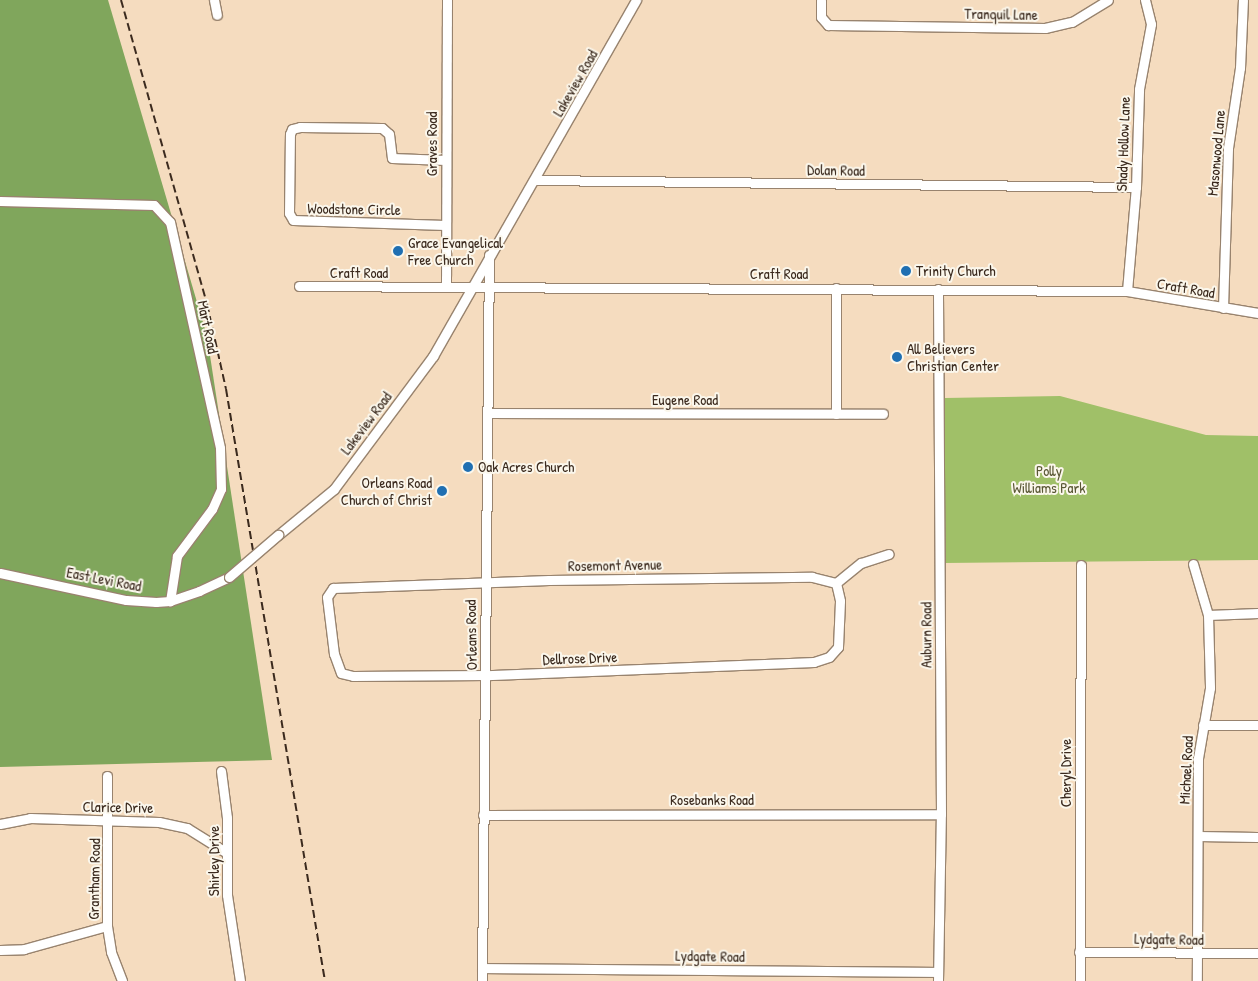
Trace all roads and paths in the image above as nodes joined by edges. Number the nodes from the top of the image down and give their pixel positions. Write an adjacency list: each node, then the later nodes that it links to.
1 (214, 0): 8 (street)
2 (447, 0): 9 (street, Graves Road)
3 (636, 0): 10 (street, Lakeview Road)
4 (821, 0): 5 (street, Tranquil Lane)
5 (1108, 0)
6 (1145, 0): 11 (street, Shady Hollow Lane)
7 (1243, 0): 22 (street, Masonwood Lane)
8 (217, 15)
9 (446, 160): 13 (street, Graves Road); 13 (street, Woodstone Circle)
10 (536, 180): 11 (street, Dolan Road); 14 (street, Lakeview Road)
11 (1136, 187): 21 (street, Shady Hollow Lane)
12 (0, 202): 35 (street, Mart Road)
13 (445, 225): 16 (street, Graves Road)
14 (490, 255): 17 (street, Lakeview Road); 18 (street)
15 (299, 286): 16 (street, Craft Road)
16 (446, 287): 17 (street, Craft Road)
17 (470, 288): 18 (street, Craft Road); 31 (street, Lakeview Road, bridge)
18 (490, 288): 19 (street, Craft Road); 24 (street, Orleans Road)
19 (836, 288): 20 (street, Craft Road); 25 (street)
20 (938, 289): 21 (street, Craft Road); 43 (street, Auburn Road)
21 (1127, 291): 22 (street, Craft Road)
22 (1223, 308): 23 (street, Craft Road)
23 (1258, 313)
24 (487, 413): 25 (street, Eugene Road); 33 (street, Orleans Road)
25 (836, 414): 26 (street, Eugene Road)
26 (884, 414)
27 (889, 554): 32 (street)
28 (1193, 564): 37 (street, Michael Road)
29 (1081, 565): 52 (street, Cheryl Drive)
30 (0, 573): 35 (street, East Levi Road)
31 (229, 577): 35 (street, East Levi Road)
32 (836, 583): 33 (street, Rosemont Avenue); 38 (street, Dellrose Drive)
33 (484, 584): 34 (street, Rosemont Avenue); 38 (street, Orleans Road)
34 (333, 588): 38 (street, Dellrose Drive)
35 (170, 601)
36 (1258, 612): 37 (street)
37 (1208, 615): 39 (street, Michael Road)
38 (486, 675): 44 (street, Orleans Road)
39 (1203, 725): 40 (street); 47 (street, Michael Road)
40 (1258, 725)
41 (221, 771): 49 (street, Shirley Drive)
42 (107, 776): 45 (street, Grantham Road)
43 (941, 814): 44 (street, Rosebanks Road); 56 (street, Auburn Road)
44 (483, 815): 55 (street, Orleans Road)
45 (108, 821): 46 (street, Clarice Drive); 49 (street, Clarice Drive); 50 (street, Grantham Road)
46 (0, 824)
47 (1198, 836): 48 (street); 53 (street, Michael Road)
48 (1256, 836)
49 (227, 853): 58 (street, Shirley Drive)
50 (107, 926): 51 (street); 57 (street, Grantham Road)
51 (0, 950)
52 (1079, 952): 53 (street, Lydgate Road); 60 (street, Cheryl Drive)
53 (1197, 953): 54 (street, Lydgate Road); 61 (street, Michael Road)
54 (1258, 953)
55 (482, 968): 56 (street, Lydgate Road); 59 (street, Orleans Road)
56 (938, 976)
57 (122, 981)
58 (240, 981)
59 (482, 981)
60 (1080, 981)
61 (1198, 981)

